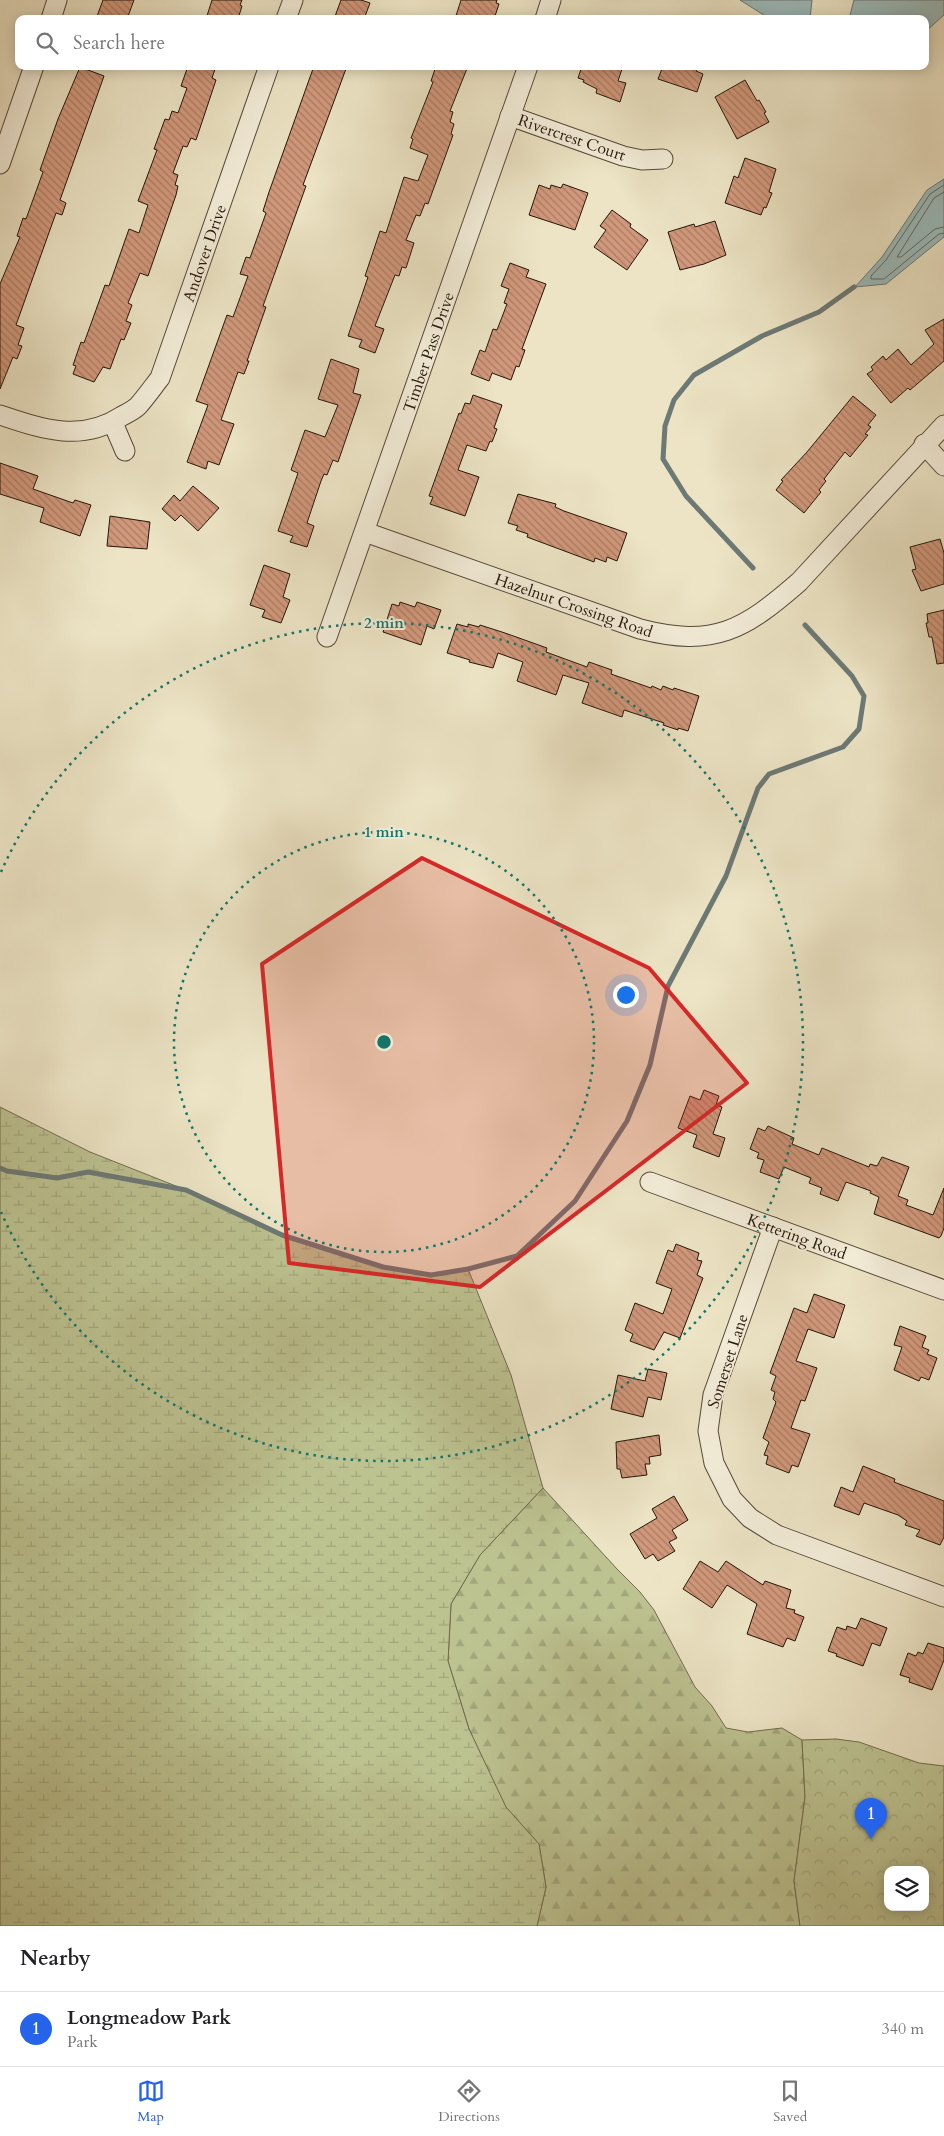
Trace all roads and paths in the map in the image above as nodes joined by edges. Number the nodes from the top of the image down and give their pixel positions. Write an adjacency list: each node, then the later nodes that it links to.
1 (57, 0): 4 (street)
2 (293, 0): 5 (street)
3 (552, 0): 6 (street)
4 (52, 15)
5 (287, 15)
6 (546, 15)
7 (33, 70): 12 (street)
8 (268, 70): 14 (street, Andover Drive)
9 (527, 70): 10 (street, Timber Pass Drive)
10 (510, 116): 11 (street, Rivercrest Court); 19 (street, Timber Pass Drive)
11 (663, 159)
12 (0, 164)
13 (0, 415): 14 (street, Andover Drive)
14 (113, 423): 17 (street)
15 (944, 424): 16 (street, Hazelnut Crossing Road)
16 (924, 444): 18 (street); 19 (street, Hazelnut Crossing Road)
17 (125, 451)
18 (944, 466)
19 (366, 532): 20 (street, Timber Pass Drive)
20 (327, 638)
21 (650, 1182): 22 (street, Kettering Road)
22 (773, 1227): 23 (street, Kettering Road); 24 (street, Somerset Lane)
23 (944, 1290)
24 (944, 1597)

